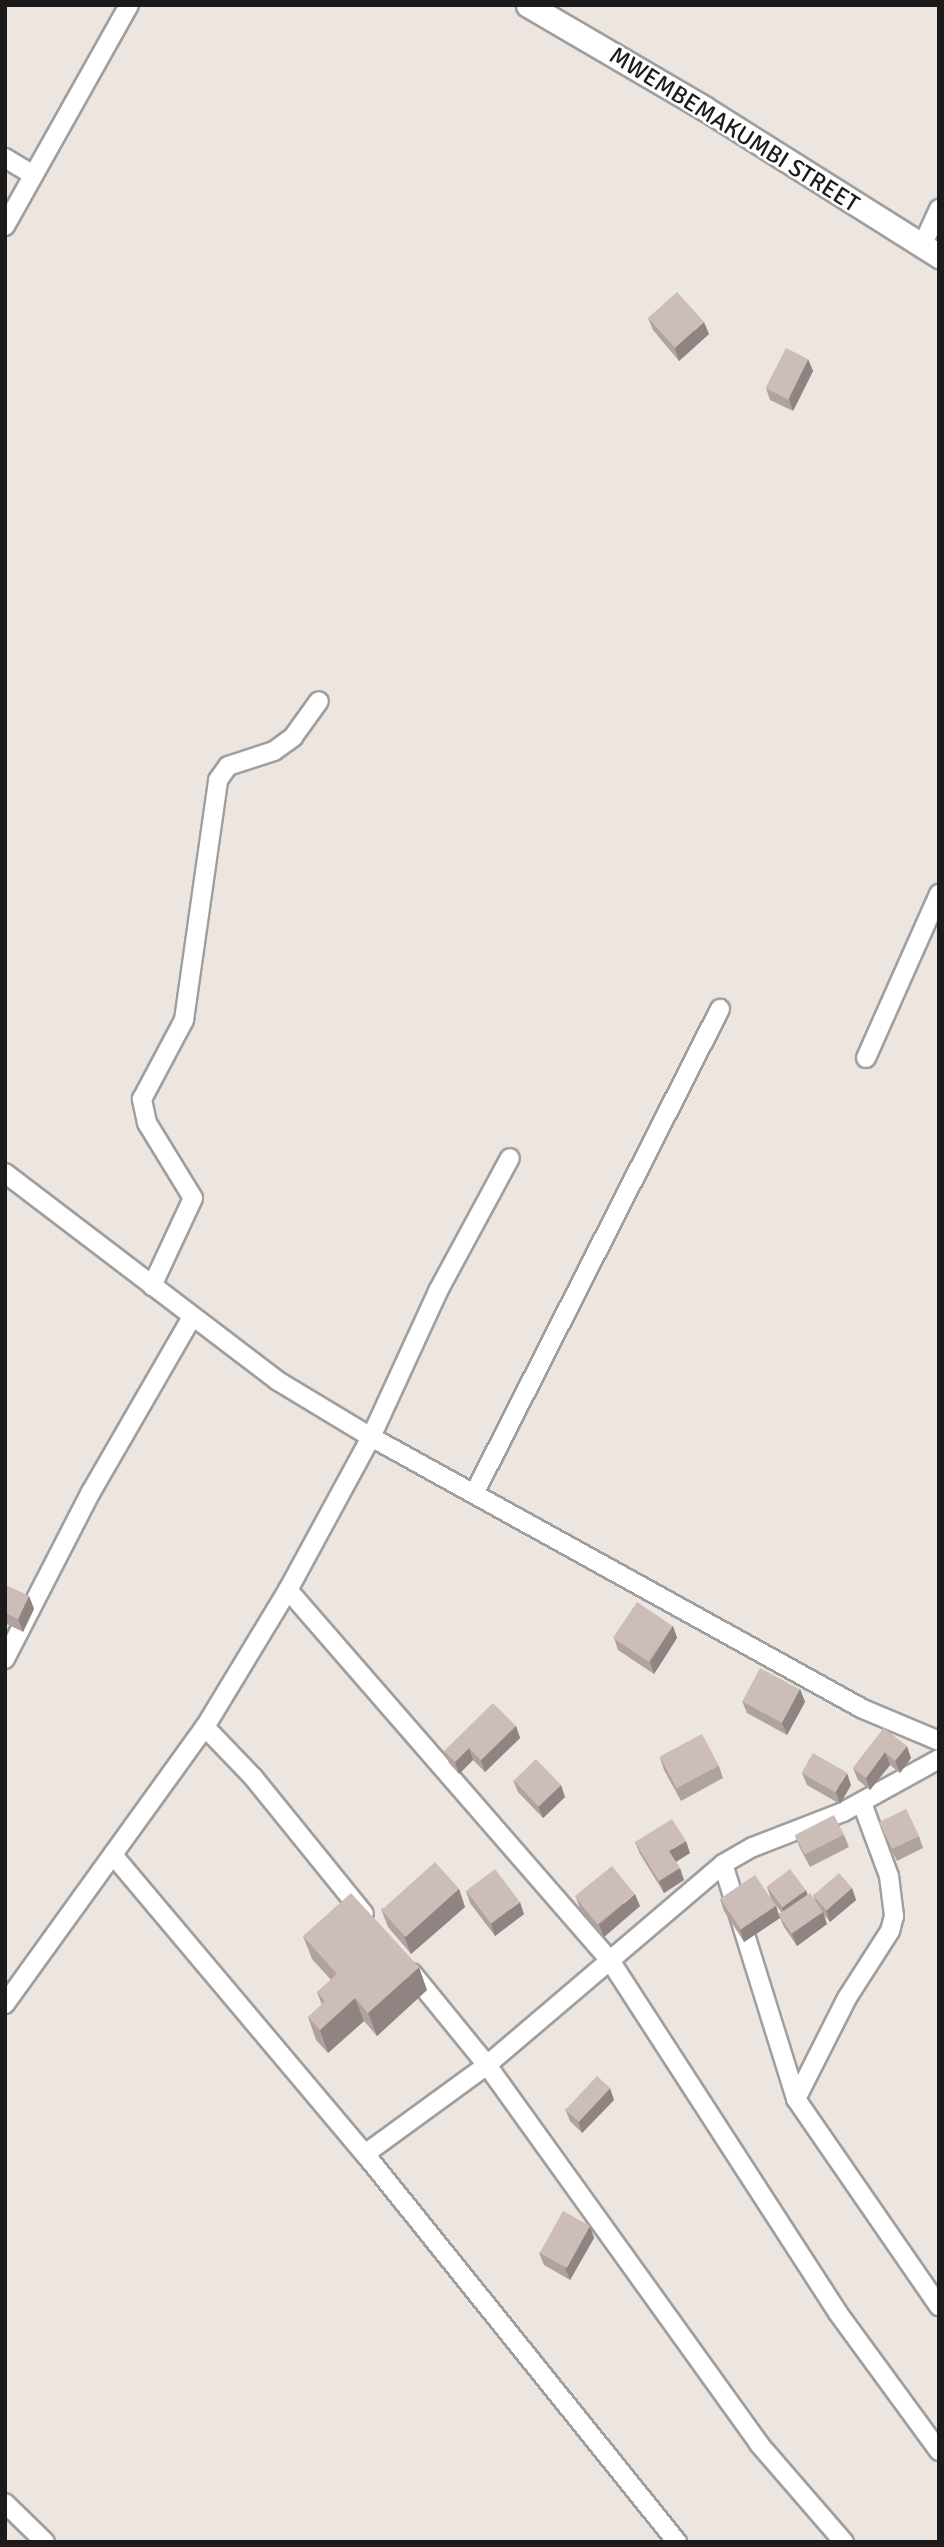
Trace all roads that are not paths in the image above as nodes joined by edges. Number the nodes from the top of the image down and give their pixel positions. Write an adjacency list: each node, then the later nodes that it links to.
1 (129, 5): 4 (street)
2 (527, 5): 7 (street, MWEMBEMAKUMBI STREET)
3 (5, 158): 4 (street)
4 (33, 175): 6 (street)
5 (939, 209): 7 (street)
6 (5, 226)
7 (930, 251)
8 (319, 701): 14 (street)
9 (939, 894): 11 (street)
10 (720, 1009): 17 (street)
11 (866, 1058)
12 (510, 1158): 16 (street)
13 (5, 1173): 14 (street)
14 (152, 1286): 15 (street)
15 (192, 1317): 16 (street); 19 (street)
16 (371, 1437): 17 (street); 18 (street)
17 (474, 1494): 21 (street)
18 (288, 1590): 20 (street); 28 (street)
19 (5, 1659)
20 (205, 1727): 24 (street); 26 (street)
21 (939, 1741)
22 (939, 1759): 23 (street)
23 (862, 1802): 25 (street); 31 (street)
24 (113, 1855): 29 (street); 32 (street)
25 (723, 1864): 28 (street); 31 (street)
26 (374, 1926)
27 (400, 1958): 30 (street)
28 (611, 1962): 30 (street); 34 (street)
29 (5, 2004)
30 (486, 2065): 32 (street); 38 (street)
31 (796, 2099): 33 (street)
32 (365, 2154): 36 (street)
33 (939, 2306)
34 (939, 2451)
35 (5, 2503): 37 (street)
36 (672, 2540)
37 (45, 2542)
38 (844, 2542)

